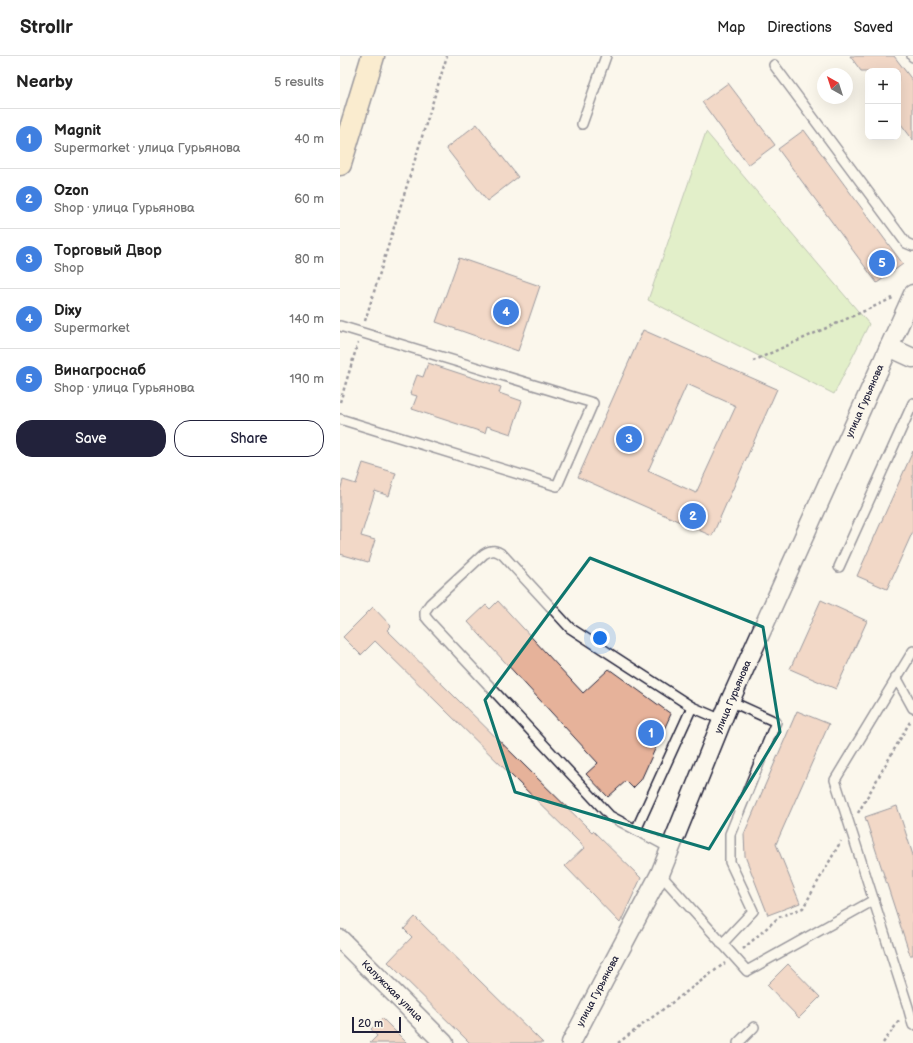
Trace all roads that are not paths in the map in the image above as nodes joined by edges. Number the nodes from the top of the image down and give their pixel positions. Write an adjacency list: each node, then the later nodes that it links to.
1 (374, 56): 5 (highway)
2 (606, 56): 4 (lane)
3 (774, 65): 6 (lane)
4 (582, 124)
5 (340, 164)
6 (913, 246)
7 (906, 295): 9 (street, улица Гурьянова)
8 (340, 326): 12 (lane)
9 (889, 347): 10 (street); 16 (street, улица Гурьянова)
10 (913, 358)
11 (913, 403): 13 (lane)
12 (340, 419)
13 (838, 567)
14 (913, 651): 15 (lane)
15 (896, 677): 18 (lane); 23 (lane)
16 (730, 701): 19 (street, улица Гурьянова); 25 (lane)
17 (692, 707): 19 (lane); 20 (lane); 20 (lane)
18 (913, 708)
19 (722, 720): 21 (street, улица Гурьянова)
20 (636, 830): 21 (lane)
21 (670, 848): 22 (street, улица Гурьянова)
22 (660, 874): 25 (lane); 29 (street, улица Гурьянова)
23 (874, 900): 25 (lane); 26 (lane)
24 (340, 938): 28 (street, Калужская улица)
25 (722, 944)
26 (913, 1024)
27 (754, 1027): 30 (lane)
28 (444, 1043)
29 (571, 1043)
30 (738, 1043)

